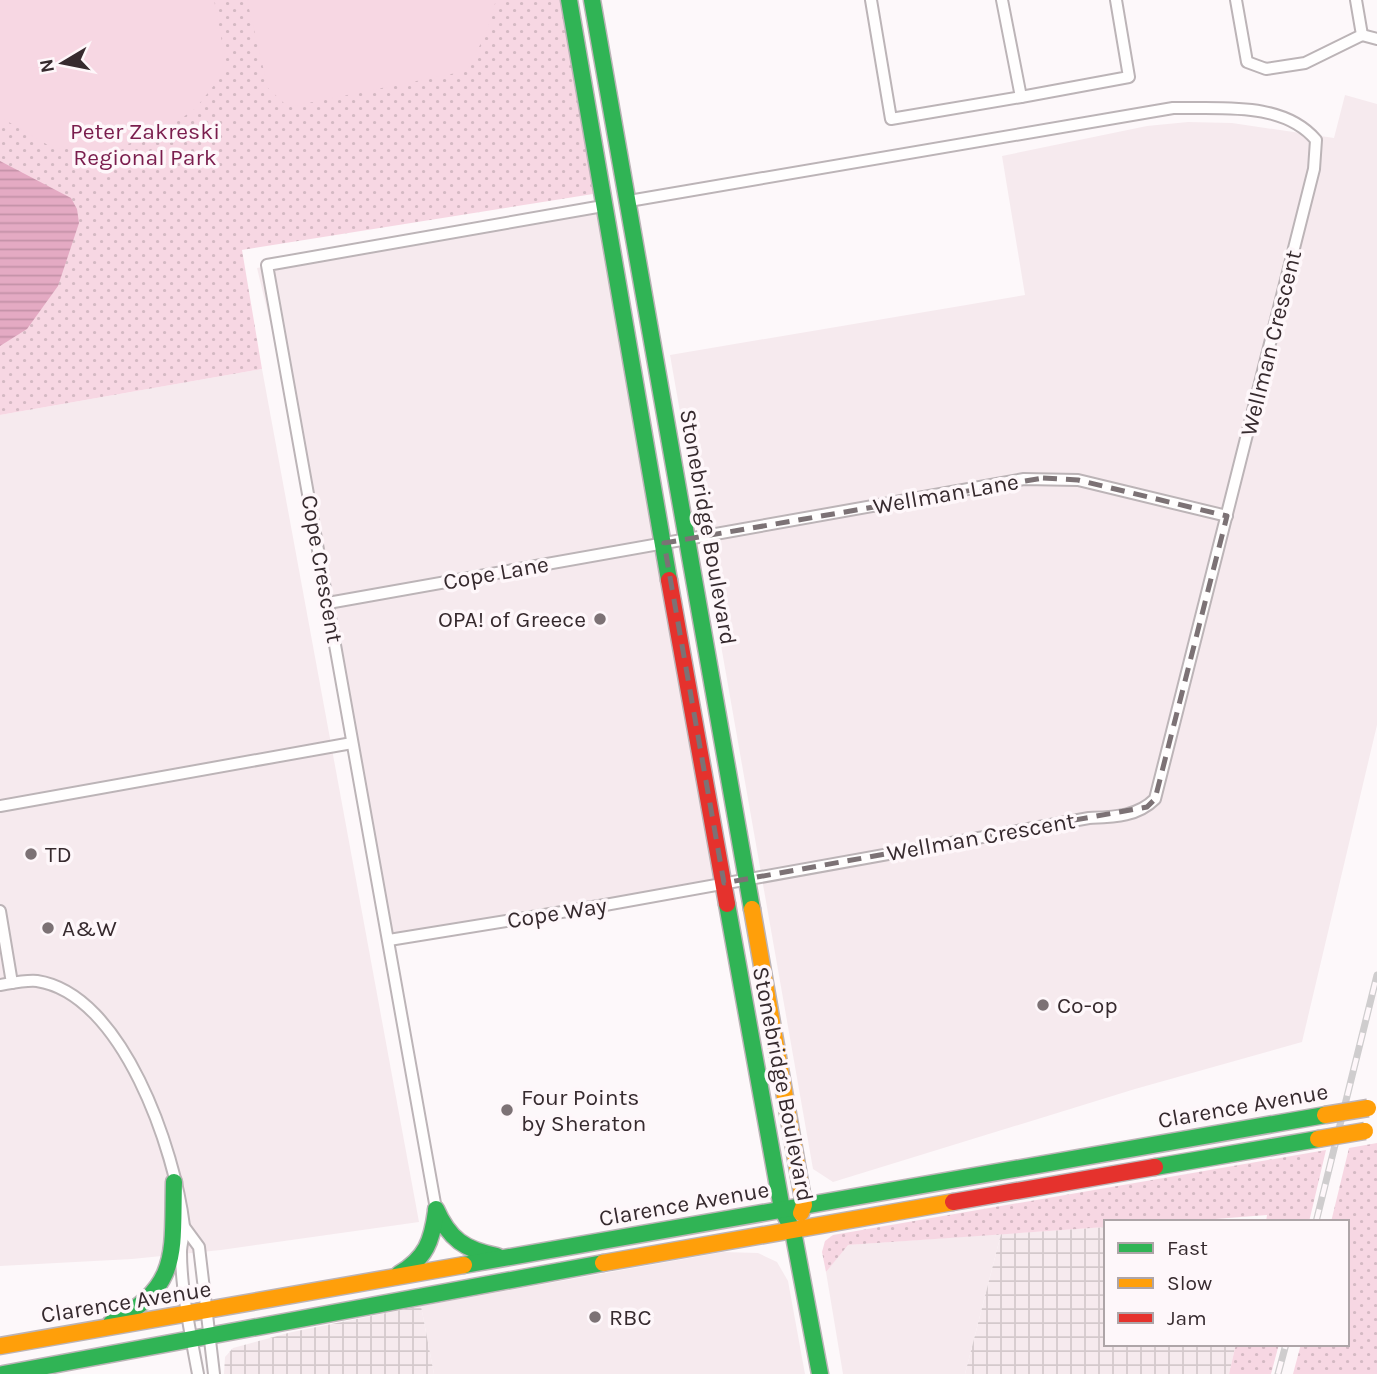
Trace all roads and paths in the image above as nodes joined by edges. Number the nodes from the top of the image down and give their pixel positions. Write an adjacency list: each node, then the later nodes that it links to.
1 (569, 0): 12 (main road, Stonebridge Boulevard)
2 (593, 0): 11 (main road, Stonebridge Boulevard)
3 (870, 0): 10 (street)
4 (1002, 0): 10 (street)
5 (1116, 0): 10 (street)
6 (1236, 0): 8 (street)
7 (1356, 0): 8 (street)
8 (1362, 36): 9 (street)
9 (1377, 39)
10 (1020, 97)
11 (629, 201): 13 (street, Wellman Crescent); 14 (main road, Stonebridge Boulevard)
12 (603, 206): 15 (main road, Stonebridge Boulevard); 16 (street, Cope Crescent)
13 (1227, 516): 14 (street, Wellman Lane); 19 (street, Wellman Crescent)
14 (687, 538): 15 (street, Wellman Lane); 19 (main road, Stonebridge Boulevard)
15 (664, 542): 16 (street, Cope Lane); 20 (main road, Stonebridge Boulevard)
16 (328, 603): 17 (street, Cope Crescent)
17 (352, 743): 18 (street); 22 (street, Cope Crescent)
18 (0, 806)
19 (745, 879): 20 (street, Wellman Crescent); 28 (main road, Stonebridge Boulevard)
20 (724, 883): 22 (street, Cope Way); 30 (main road, Stonebridge Boulevard)
21 (0, 911): 23 (street)
22 (389, 940): 29 (street, Cope Crescent)
23 (12, 983): 24 (street); 27 (street)
24 (0, 985)
25 (1373, 1107): 28 (main road, Clarence Avenue, bridge)
26 (1371, 1130): 32 (main road, Clarence Avenue, bridge)
27 (174, 1182): 31 (street); 37 (main road)
28 (804, 1205): 30 (main road, Clarence Avenue); 32 (main road, Stonebridge Boulevard)
29 (436, 1209): 33 (main road); 34 (main road)
30 (782, 1209): 32 (main road, Stonebridge Boulevard); 33 (main road, Clarence Avenue)
31 (185, 1228): 35 (street); 36 (street)
32 (793, 1231): 38 (main road, Clarence Avenue); 44 (main road)
33 (510, 1258): 34 (main road, Clarence Avenue)
34 (387, 1280): 35 (main road, Clarence Avenue)
35 (206, 1311): 36 (main road, Clarence Avenue); 38 (street)
36 (189, 1314): 37 (main road, Clarence Avenue); 39 (street)
37 (100, 1330): 40 (main road, Clarence Avenue)
38 (208, 1334): 39 (main road, Clarence Avenue); 43 (street)
39 (191, 1337): 41 (main road, Clarence Avenue); 42 (street)
40 (0, 1346)
41 (3, 1374)
42 (198, 1374)
43 (214, 1374)
44 (820, 1374)

